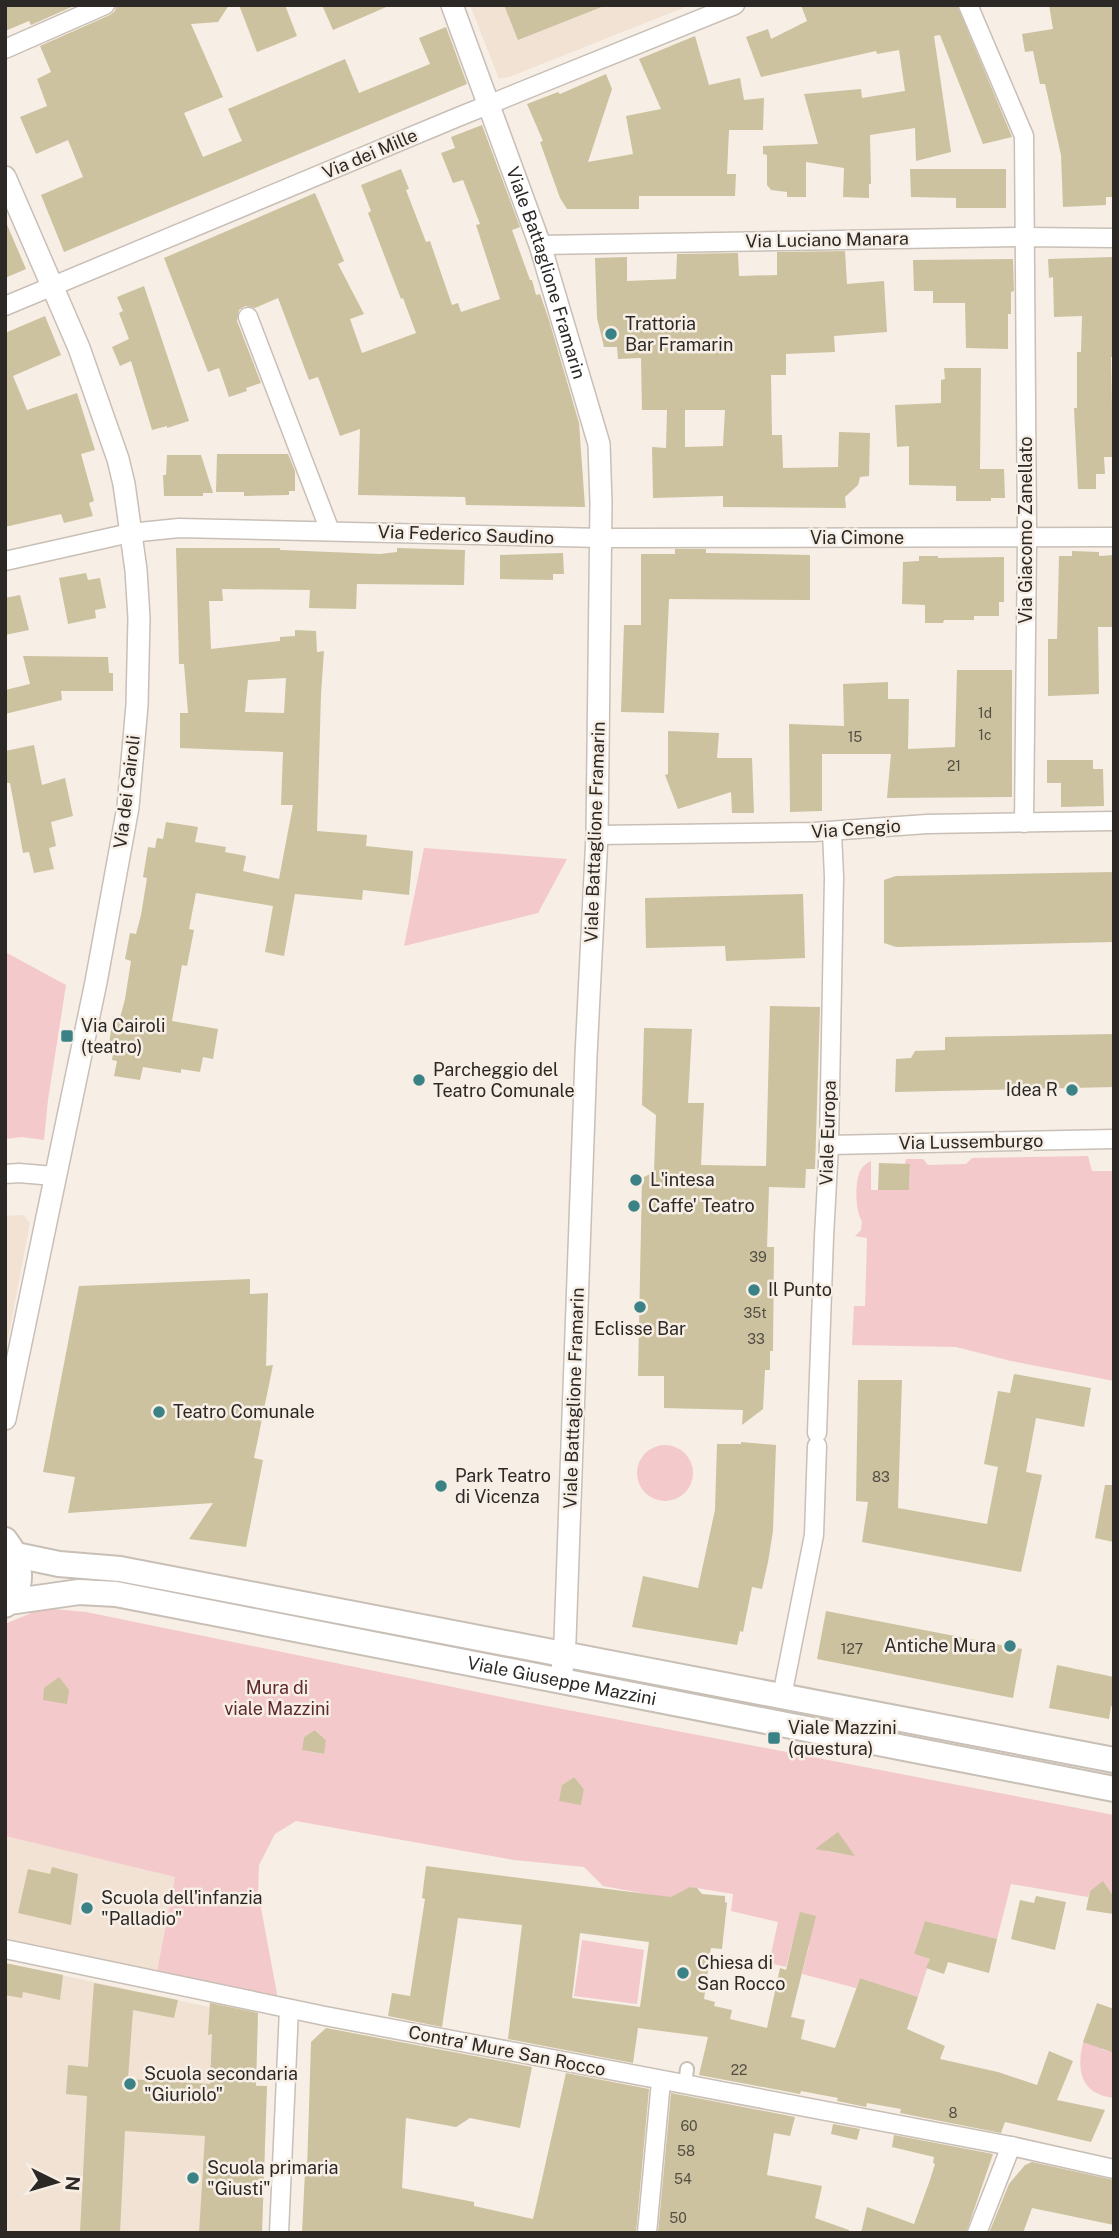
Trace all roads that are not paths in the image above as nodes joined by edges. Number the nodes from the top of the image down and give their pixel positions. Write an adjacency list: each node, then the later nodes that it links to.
1 (105, 5): 5 (street)
2 (452, 5): 6 (street, Viale Battaglione Framarin)
3 (735, 5): 6 (street, Via dei Mille)
4 (968, 5): 8 (street, Via Giacomo Zanellato)
5 (5, 49)
6 (488, 105): 10 (street, Viale Battaglione Framarin); 11 (street, Via dei Mille)
7 (5, 177): 11 (street, Via dei Cairoli)
8 (1024, 237): 9 (street, Via Luciano Manara); 10 (street, Via Luciano Manara); 18 (street, Via Giacomo Zanellato)
9 (1114, 238)
10 (540, 245): 17 (street, Viale Battaglione Framarin)
11 (52, 286): 12 (street, Via dei Mille); 15 (street, Via dei Cairoli)
12 (5, 306)
13 (248, 317): 14 (street)
14 (330, 531): 15 (street, Via Federico Saudino); 17 (street, Via Federico Saudino)
15 (130, 533): 19 (street, Via Federico Saudino); 27 (street, Via dei Cairoli)
16 (1114, 537): 18 (street, Via Cimone)
17 (601, 538): 18 (street, Via Cimone); 23 (street, Viale Battaglione Framarin)
18 (1027, 538): 21 (street, Via Giacomo Zanellato)
19 (5, 561)
20 (1114, 821): 21 (street, Via Cengio)
21 (1024, 823): 22 (street, Via Cengio)
22 (832, 832): 23 (street, Via Cengio); 25 (street, Viale Europa)
23 (597, 835): 31 (street, Viale Battaglione Framarin)
24 (1114, 1139): 25 (street, Via Lussemburgo)
25 (829, 1144): 33 (street, Viale Europa)
26 (5, 1174): 27 (street)
27 (54, 1176): 28 (street, Via dei Cairoli)
28 (5, 1419)
29 (11, 1548): 30 (main road); 31 (main road, Viale Giuseppe Mazzini)
30 (7, 1604): 32 (main road, Viale Giuseppe Mazzini)
31 (564, 1654): 32 (street, Viale Battaglione Framarin); 33 (main road, Viale Giuseppe Mazzini)
32 (561, 1682): 35 (main road, Viale Giuseppe Mazzini)
33 (782, 1696): 34 (main road, Viale Giuseppe Mazzini)
34 (1114, 1760)
35 (1114, 1789)
36 (5, 1950): 37 (street, Contra' Mure San Rocco)
37 (289, 2009): 38 (street, Contra' Mure San Rocco); 41 (street)
38 (661, 2081): 39 (street, Contra' Mure San Rocco); 42 (street)
39 (1011, 2146): 40 (street, Contra' Mure San Rocco); 43 (street)
40 (1114, 2169)
41 (279, 2233)
42 (647, 2233)
43 (977, 2233)

